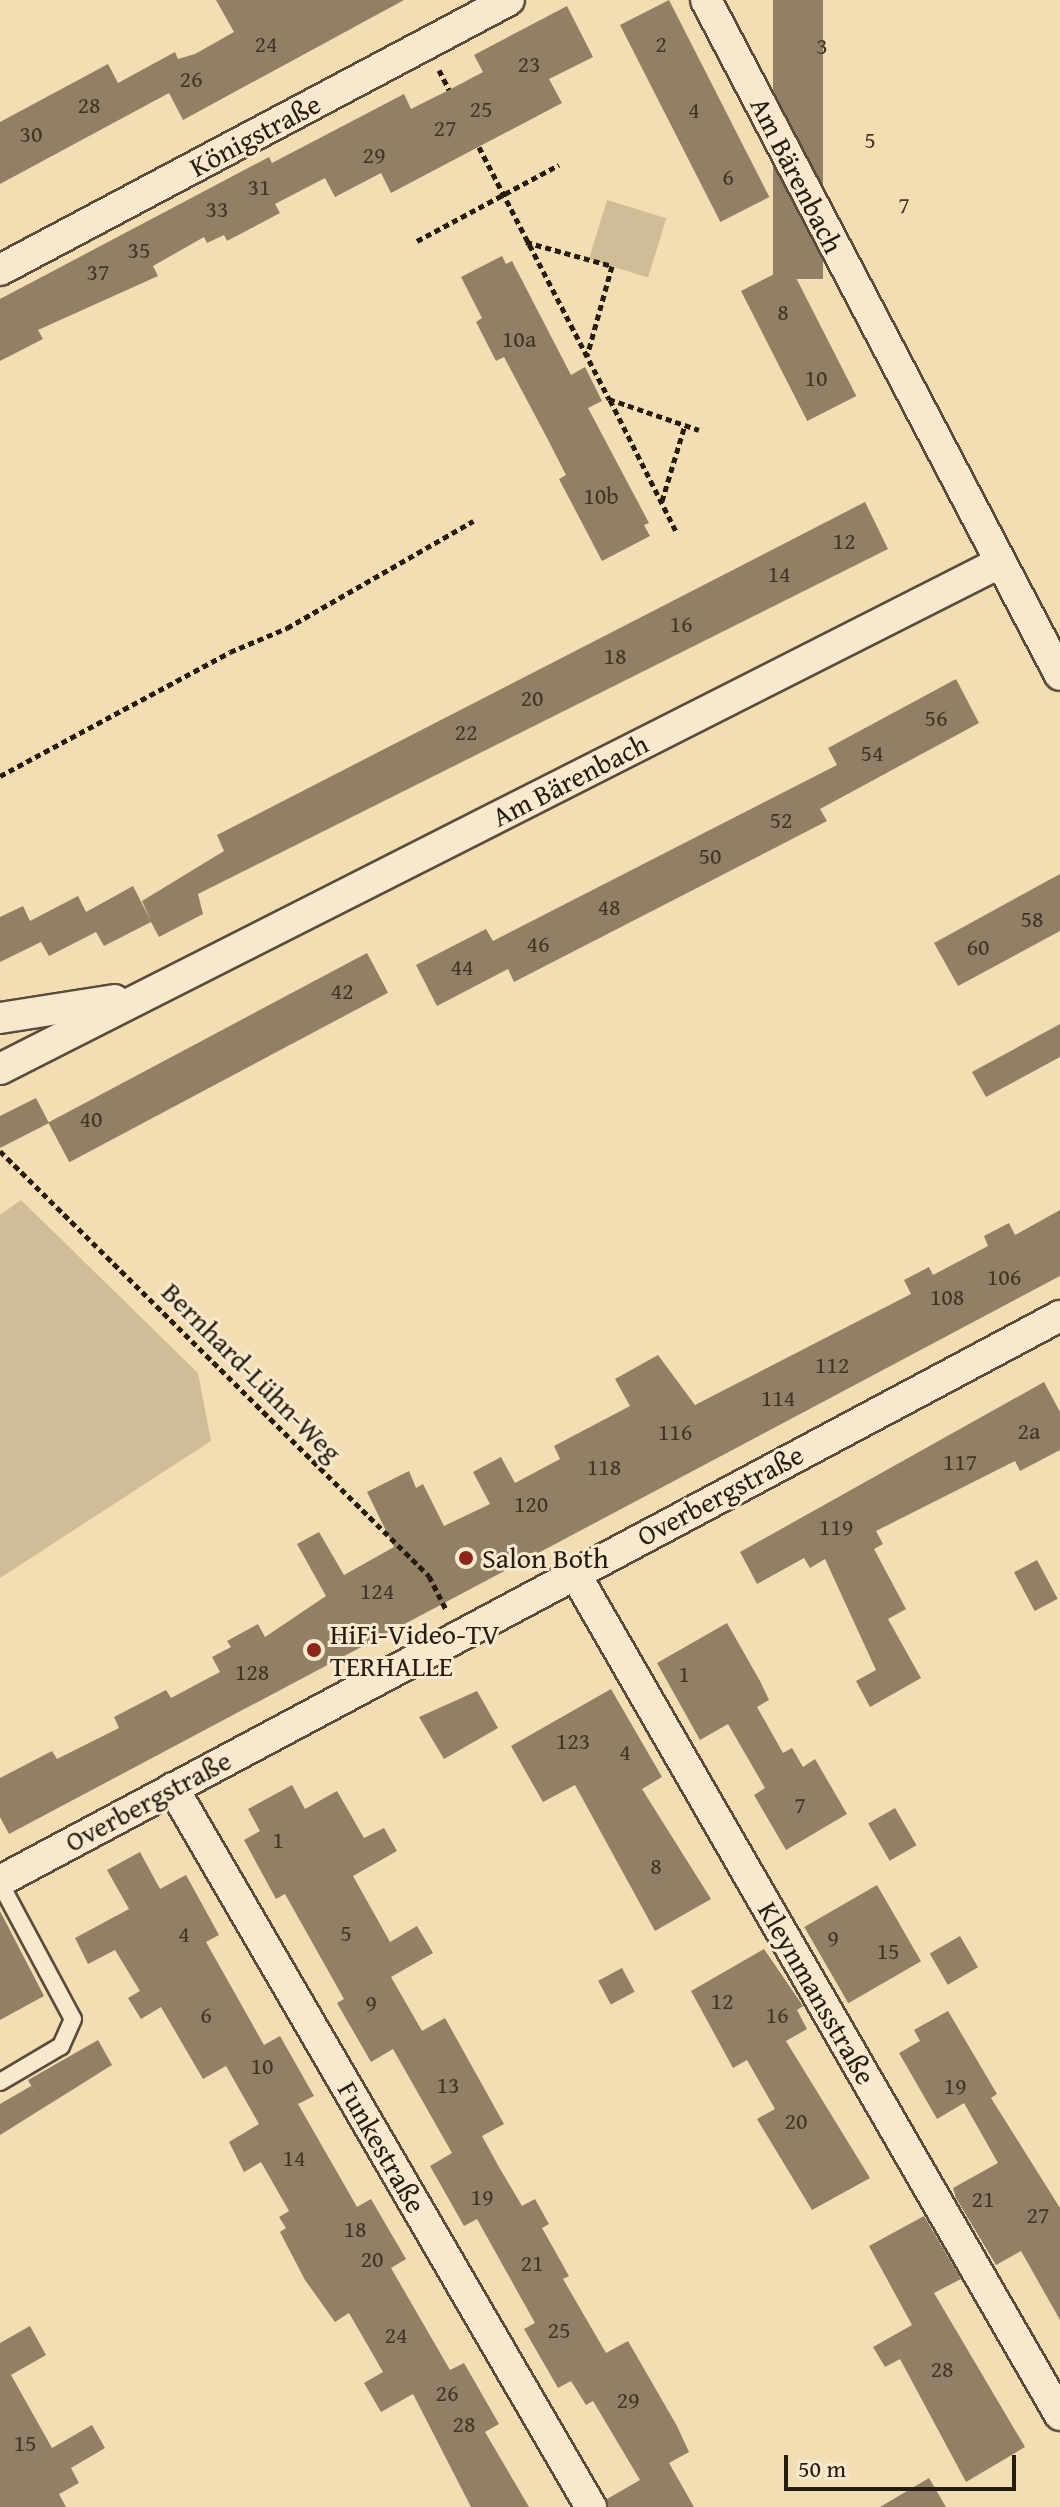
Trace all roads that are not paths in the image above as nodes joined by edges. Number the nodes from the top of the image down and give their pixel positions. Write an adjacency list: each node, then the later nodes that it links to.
1 (509, 0): 3 (street, Königstraße)
2 (706, 0): 4 (street, Am Bärenbach)
3 (0, 270)
4 (999, 563): 5 (street, Am Bärenbach); 6 (street, Am Bärenbach)
5 (1060, 675)
6 (141, 996): 7 (street, Am Bärenbach); 8 (street, Am Bärenbach)
7 (0, 1018)
8 (0, 1069)
9 (1060, 1316): 10 (street, Overbergstraße)
10 (574, 1572): 11 (street, Overbergstraße); 14 (street, Kleynmansstraße)
11 (173, 1788): 12 (street, Overbergstraße); 15 (street, Funkestraße)
12 (0, 1882): 13 (lane)
13 (0, 2082)
14 (1060, 2415)
15 (591, 2507)

